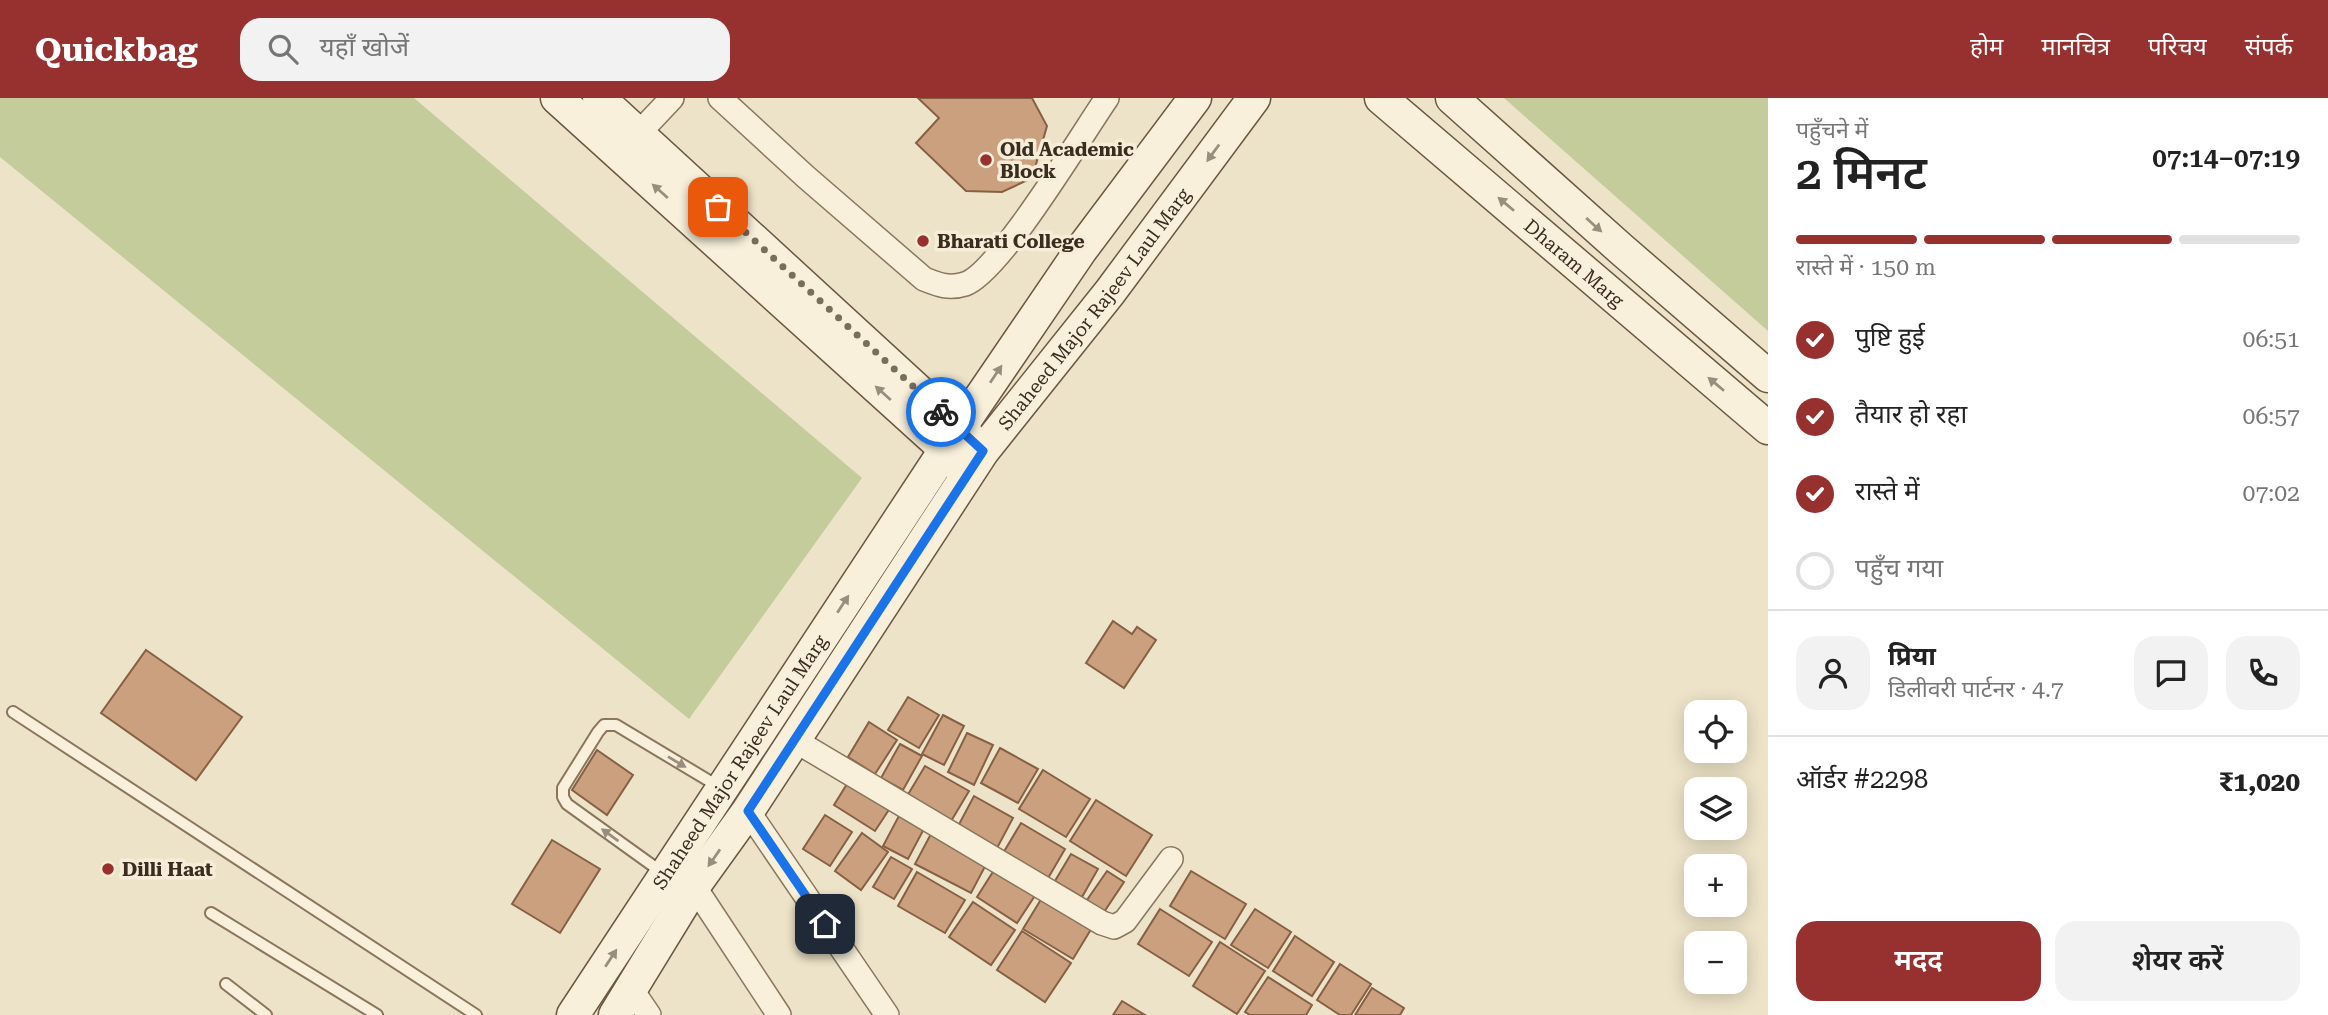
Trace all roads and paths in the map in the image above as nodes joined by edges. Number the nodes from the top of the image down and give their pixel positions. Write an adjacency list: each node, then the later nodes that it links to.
1 (557, 98): 13 (street, one-way to 1)
2 (600, 98): 10 (street)
3 (672, 98): 10 (street)
4 (720, 98): 5 (street)
5 (1107, 98)
6 (1195, 98): 13 (street, Shaheed Major Rajeev Laul Marg, one-way to 6)
7 (1254, 98): 14 (street, Shaheed Major Rajeev Laul Marg, one-way to 14)
8 (1381, 98): 12 (street, Dharam Marg, one-way to 8)
9 (1452, 98): 11 (street, Dharam Marg, one-way to 11)
10 (638, 134): 13 (street)
11 (1768, 376)
12 (1768, 428)
13 (952, 439): 14 (street); 17 (street, Shaheed Major Rajeev Laul Marg, one-way to 13)
14 (975, 463): 16 (street, Shaheed Major Rajeev Laul Marg)
15 (13, 712): 27 (lane)
16 (794, 740): 18 (street, Shaheed Major Rajeev Laul Marg); 19 (street)
17 (721, 789): 20 (street, Shaheed Major Rajeev Laul Marg); 20 (lane, one-way to 17)
18 (748, 811): 21 (street, Shaheed Major Rajeev Laul Marg, one-way to 21); 30 (street)
19 (1171, 859)
20 (665, 874): 28 (street, Shaheed Major Rajeev Laul Marg, one-way to 20)
21 (694, 886): 24 (street, Shaheed Major Rajeev Laul Marg); 29 (street)
22 (211, 912): 26 (lane)
23 (226, 984): 25 (lane)
24 (632, 1007)
25 (267, 1015)
26 (377, 1015)
27 (476, 1015)
28 (573, 1015)
29 (779, 1015)
30 (887, 1015)

